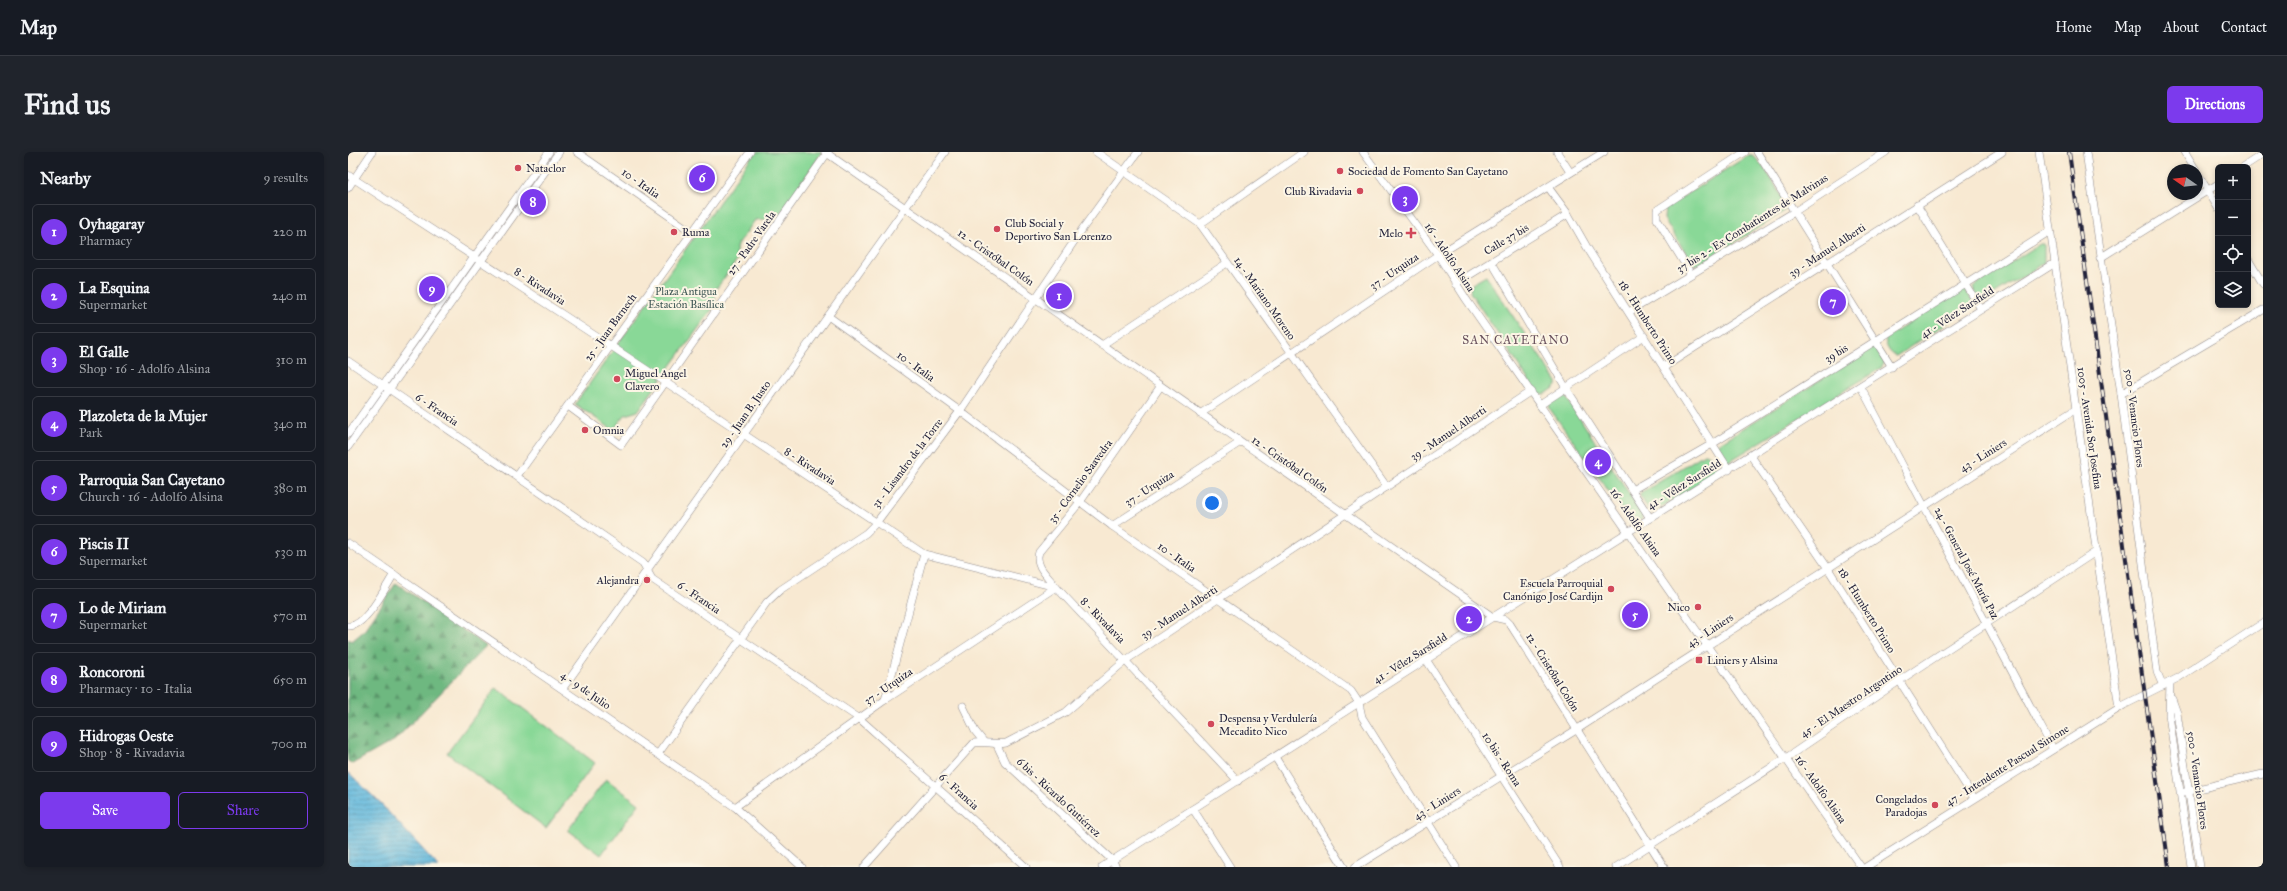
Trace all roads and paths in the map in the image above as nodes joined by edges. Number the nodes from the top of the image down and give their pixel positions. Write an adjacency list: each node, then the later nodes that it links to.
1 (372, 152): 26 (street)
2 (549, 152): 41 (street)
3 (559, 152): 43 (street)
4 (577, 152): 38 (street, 10 - Italia)
5 (750, 152): 38 (street, 25 - Juan Barnech)
6 (944, 152): 34 (street, 29 - Juan B. Justo)
7 (1096, 152): 24 (street, 14 - Mariano Moreno)
8 (1138, 152): 24 (street, 31 - Lisandro de la Torre)
9 (1304, 152): 37 (street)
10 (1363, 152): 40 (street, 16 - Adolfo Alsina)
11 (1557, 152): 25 (street)
12 (1604, 152): 25 (street, 37 - Urquiza)
13 (1745, 152): 49 (street)
14 (1757, 152): 35 (street)
15 (1886, 152): 35 (street, 37 bis 2 - Ex Combatientes de Malvinas)
16 (2002, 152): 33 (street, 39 - Manuel Alberti)
17 (2039, 152): 39 (street, 1005 - Avenida Sor Josefina)
18 (2086, 152): 42 (street, 500 - Venancio Flores)
19 (2185, 152): 22 (street)
20 (827, 153): 34 (street, 12 - Cristóbal Colón); 66 (street, 27 - Padre Varela)
21 (2263, 154): 23 (street)
22 (2192, 164)
23 (2248, 164)
24 (1124, 172): 37 (street, 14 - Mariano Moreno); 53 (street, 31 - Lisandro de la Torre)
25 (1570, 172): 29 (street, 37 - Urquiza)
26 (351, 177): 30 (street); 41 (street, 8 - Rivadavia)
27 (2203, 182): 31 (street)
28 (2215, 186): 31 (street)
29 (1548, 187): 36 (street, 18 - Humberto Primo); 40 (street, 37 - Urquiza)
30 (348, 188)
31 (2208, 190): 32 (street); 42 (street)
32 (2215, 203)
33 (1918, 205): 46 (street, 39 - Manuel Alberti); 50 (street)
34 (905, 208): 53 (street, 12 - Cristóbal Colón); 57 (street, 29 - Juan B. Justo)
35 (1794, 212): 46 (street); 49 (street, 37 bis 2 - Ex Combatientes de Malvinas)
36 (1568, 214): 44 (street, Calle 37 bis); 56 (street, 18 - Humberto Primo)
37 (1200, 224): 45 (street, 14 - Mariano Moreno)
38 (692, 232): 61 (street, 25 - Juan Barnech)
39 (2050, 232): 47 (street, 1005 - Avenida Sor Josefina); 50 (street, 39 bis)
40 (1438, 255): 51 (street, 16 - Adolfo Alsina); 62 (street, 37 - Urquiza)
41 (474, 257): 43 (street, 8 - Rivadavia); 67 (street)
42 (2100, 258): 73 (street, 500 - Venancio Flores)
43 (481, 261): 61 (street, 8 - Rivadavia); 71 (street)
44 (1491, 261): 51 (street, Calle 37 bis); 70 (street)
45 (1227, 263): 60 (street); 62 (street, 14 - Mariano Moreno)
46 (1828, 263): 59 (street); 64 (street, 39 - Manuel Alberti)
47 (2055, 263): 54 (street, 41 - Vélez Sarsfield); 76 (street, 1005 - Avenida Sor Josefina)
48 (2251, 264): 52 (street)
49 (1691, 274): 56 (street, 37 bis 2 - Ex Combatientes de Malvinas)
50 (1966, 283): 54 (street); 59 (street, 39 bis)
51 (1455, 284): 72 (street, 16 - Adolfo Alsina)
52 (2263, 284)
53 (1035, 298): 60 (street, 12 - Cristóbal Colón); 77 (street, 31 - Lisandro de la Torre)
54 (1981, 309): 65 (street, 41 - Vélez Sarsfield)
55 (2263, 310): 73 (street)
56 (1629, 312): 58 (street, 18 - Humberto Primo)
57 (828, 316): 77 (street, 10 - Italia); 80 (street, 29 - Juan B. Justo)
58 (1644, 336): 64 (street, 18 - Humberto Primo); 70 (street)
59 (1876, 340): 65 (street); 82 (street, 39 bis)
60 (1102, 345): 68 (street, 12 - Cristóbal Colón)
61 (611, 346): 66 (street, 8 - Rivadavia); 75 (street, 25 - Juan Barnech)
62 (1290, 353): 78 (street, 37 - Urquiza); 87 (street, 14 - Mariano Moreno)
63 (348, 361): 67 (street, 6 - Francia)
64 (1664, 367): 82 (street, 18 - Humberto Primo)
65 (1892, 367): 69 (street, 41 - Vélez Sarsfield)
66 (665, 383): 75 (street, 27 - Padre Varela); 80 (street, 8 - Rivadavia)
67 (383, 385): 71 (street, 6 - Francia); 79 (street)
68 (1160, 387): 78 (street, 12 - Cristóbal Colón); 89 (street, 35 - Cornelio Saavedra)
69 (1861, 387): 84 (street, 41 - Vélez Sarsfield); 90 (street, 24 - General José María Paz)
70 (1566, 388): 74 (street); 88 (street)
71 (390, 390): 83 (street); 86 (street, 6 - Francia)
72 (1531, 391): 74 (street, 16 - Adolfo Alsina); 87 (street, 39 - Manuel Alberti)
73 (2121, 394): 114 (street, 500 - Venancio Flores)
74 (1540, 404): 95 (street, 16 - Adolfo Alsina)
75 (568, 406): 86 (street, 25 - Juan Barnech)
76 (2076, 409): 90 (street, 43 - Liniers); 97 (street, 1005 - Avenida Sor Josefina)
77 (960, 411): 89 (street, 10 - Italia); 93 (street, 31 - Lisandro de la Torre)
78 (1200, 414): 81 (street, 12 - Cristóbal Colón)
79 (348, 434)
80 (743, 436): 93 (street, 8 - Rivadavia); 100 (street, 29 - Juan B. Justo)
81 (1239, 443): 91 (street, 12 - Cristóbal Colón); 94 (street, 37 - Urquiza)
82 (1712, 444): 85 (street, 18 - Humberto Primo); 88 (street, 39 bis)
83 (348, 447)
84 (1751, 456): 85 (street, 41 - Vélez Sarsfield); 99 (street, 18 - Humberto Primo)
85 (1728, 470): 92 (street, 41 - Vélez Sarsfield)
86 (517, 476): 100 (street, 6 - Francia)
87 (1387, 487): 91 (street, 39 - Manuel Alberti)
88 (1632, 490): 92 (street)
89 (1080, 502): 94 (street, 10 - Italia); 102 (street, 35 - Cornelio Saavedra)
90 (1924, 506): 99 (street, 43 - Liniers); 105 (street, 24 - General José María Paz)
91 (1344, 515): 103 (street, 39 - Manuel Alberti); 104 (street, 12 - Cristóbal Colón)
92 (1650, 518): 95 (street, 41 - Vélez Sarsfield)
93 (876, 523): 98 (street, 8 - Rivadavia); 108 (street, 31 - Lisandro de la Torre)
94 (1112, 526): 103 (street, 10 - Italia)
95 (1629, 532): 104 (street, 41 - Vélez Sarsfield); 109 (street, 16 - Adolfo Alsina)
96 (348, 543): 101 (street, 4 - 9 de Julio)
97 (2097, 552): 105 (street, 45 - El Maestro Argentino); 120 (street, 1005 - Avenida Sor Josefina)
98 (924, 554): 102 (street, 8 - Rivadavia); 117 (street)
99 (1827, 567): 109 (street, 43 - Liniers); 112 (street, 18 - Humberto Primo)
100 (648, 571): 108 (street, 6 - Francia); 115 (street, 29 - Juan B. Justo)
101 (394, 574): 107 (street); 115 (street, 4 - 9 de Julio)
102 (1056, 587): 110 (street, 8 - Rivadavia); 117 (street, 37 - Urquiza)
103 (1219, 600): 110 (street, 39 - Manuel Alberti); 118 (street, 10 - Italia)
104 (1493, 617): 111 (street, 41 - Vélez Sarsfield); 122 (street, 12 - Cristóbal Colón)
105 (1987, 623): 112 (street, 45 - El Maestro Argentino); 125 (street, 24 - General José María Paz)
106 (2263, 623): 113 (street, 47 - Intendente Pascual Simone)
107 (348, 626)
108 (741, 639): 121 (street, 6 - Francia); 126 (street, 31 - Lisandro de la Torre)
109 (1708, 645): 122 (street, 43 - Liniers); 128 (street, 16 - Adolfo Alsina)
110 (1126, 660): 124 (street, 39 - Manuel Alberti); 131 (street, 8 - Rivadavia)
111 (1427, 661): 118 (street, 41 - Vélez Sarsfield); 130 (street, 10 bis - Roma)
112 (1900, 681): 128 (street, 45 - El Maestro Argentino); 135 (street, 18 - Humberto Primo)
113 (2170, 682): 114 (street, 47 - Intendente Pascual Simone); 116 (street, 500 - Venancio Flores)
114 (2163, 686): 120 (street, 47 - Intendente Pascual Simone)
115 (563, 688): 126 (street, 4 - 9 de Julio)
116 (2171, 696): 133 (street, 500 - Venancio Flores); 134 (street, 500 - Venancio Flores)
117 (885, 700): 121 (street, 37 - Urquiza)
118 (1359, 703): 127 (street, 41 - Vélez Sarsfield); 138 (street, 10 - Italia)
119 (963, 706): 123 (street)
120 (2120, 708): 125 (street, 47 - Intendente Pascual Simone)
121 (860, 718): 132 (street, 6 - Francia); 136 (street, 37 - Urquiza)
122 (1576, 730): 130 (street, 43 - Liniers); 139 (street, 12 - Cristóbal Colón)
123 (983, 741): 124 (street); 132 (street)
124 (997, 744): 140 (street, 6 bis - Ricardo Gutiérrez)
125 (2053, 749): 135 (street, 47 - Intendente Pascual Simone)
126 (658, 754): 136 (street, 4 - 9 de Julio)
127 (1275, 757): 131 (street, 41 - Vélez Sarsfield); 146 (street)
128 (1786, 758): 139 (street, 45 - El Maestro Argentino); 152 (street, 16 - Adolfo Alsina)
129 (2263, 774): 133 (street)
130 (1500, 777): 138 (street, 43 - Liniers); 149 (street, 10 bis - Roma)
131 (1238, 780): 137 (street, 41 - Vélez Sarsfield)
132 (937, 785): 142 (street); 143 (street, 6 - Francia)
133 (2189, 792): 134 (street); 155 (street, 500 - Venancio Flores)
134 (2180, 793): 154 (street, 500 - Venancio Flores)
135 (1974, 798): 153 (street, 47 - Intendente Pascual Simone)
136 (735, 807): 141 (street, 4 - 9 de Julio)
137 (1193, 809): 140 (street, 41 - Vélez Sarsfield); 145 (street)
138 (1428, 821): 147 (street, 43 - Liniers); 148 (street, 10 - Italia)
139 (1650, 845): 150 (street, 45 - El Maestro Argentino); 151 (street, 12 - Cristóbal Colón)
140 (1114, 864): 144 (street, 41 - Vélez Sarsfield)
141 (802, 867)
142 (864, 867)
143 (1026, 867)
144 (1102, 867)
145 (1230, 867)
146 (1344, 867)
147 (1355, 867)
148 (1456, 867)
149 (1560, 867)
150 (1616, 867)
151 (1664, 867)
152 (1861, 867)
153 (1866, 867)
154 (2191, 867)
155 (2200, 867)

